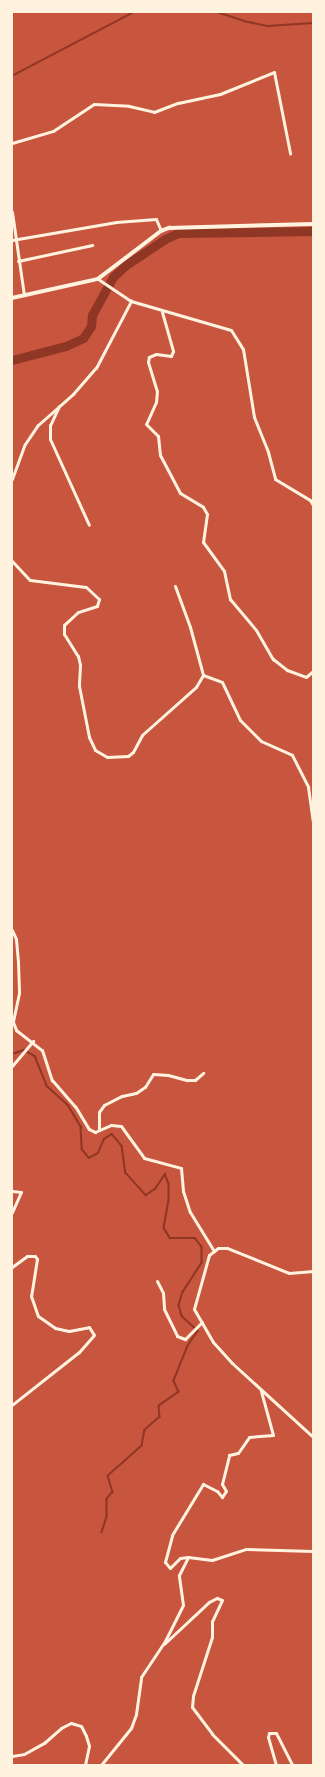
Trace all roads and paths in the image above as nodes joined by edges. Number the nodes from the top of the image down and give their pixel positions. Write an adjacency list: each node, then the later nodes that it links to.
1 (12, 143): 2 (street)
2 (290, 153)
3 (12, 212): 6 (street)
4 (313, 224): 5 (street)
5 (161, 231): 6 (street); 9 (street)
6 (14, 240): 8 (street)
7 (92, 245): 8 (street)
8 (18, 261): 10 (street)
9 (98, 279): 10 (street); 12 (street)
10 (24, 295): 11 (street)
11 (12, 298)
12 (131, 301): 13 (street); 14 (street)
13 (162, 312): 16 (street); 20 (street)
14 (59, 406): 15 (street); 17 (street)
15 (12, 476)
16 (313, 505)
17 (89, 525)
18 (12, 561): 21 (street)
19 (175, 586): 21 (street)
20 (313, 671)
21 (203, 675): 22 (street)
22 (313, 822)
23 (12, 930): 24 (street)
24 (33, 1041): 25 (street); 27 (street)
25 (12, 1066)
26 (203, 1073): 27 (street)
27 (99, 1130): 30 (street)
28 (12, 1191): 29 (street)
29 (12, 1212)
30 (214, 1251): 32 (street); 34 (street)
31 (12, 1266): 36 (street)
32 (313, 1271)
33 (157, 1280): 34 (street)
34 (202, 1322): 35 (street)
35 (261, 1391): 37 (street); 39 (street)
36 (12, 1405)
37 (313, 1437)
38 (313, 1551): 39 (street)
39 (188, 1557): 40 (street)
40 (161, 1647): 43 (street); 44 (street)
41 (12, 1756): 42 (street)
42 (85, 1765)
43 (101, 1765)
44 (243, 1765)
45 (276, 1765): 46 (street)
46 (292, 1765)

